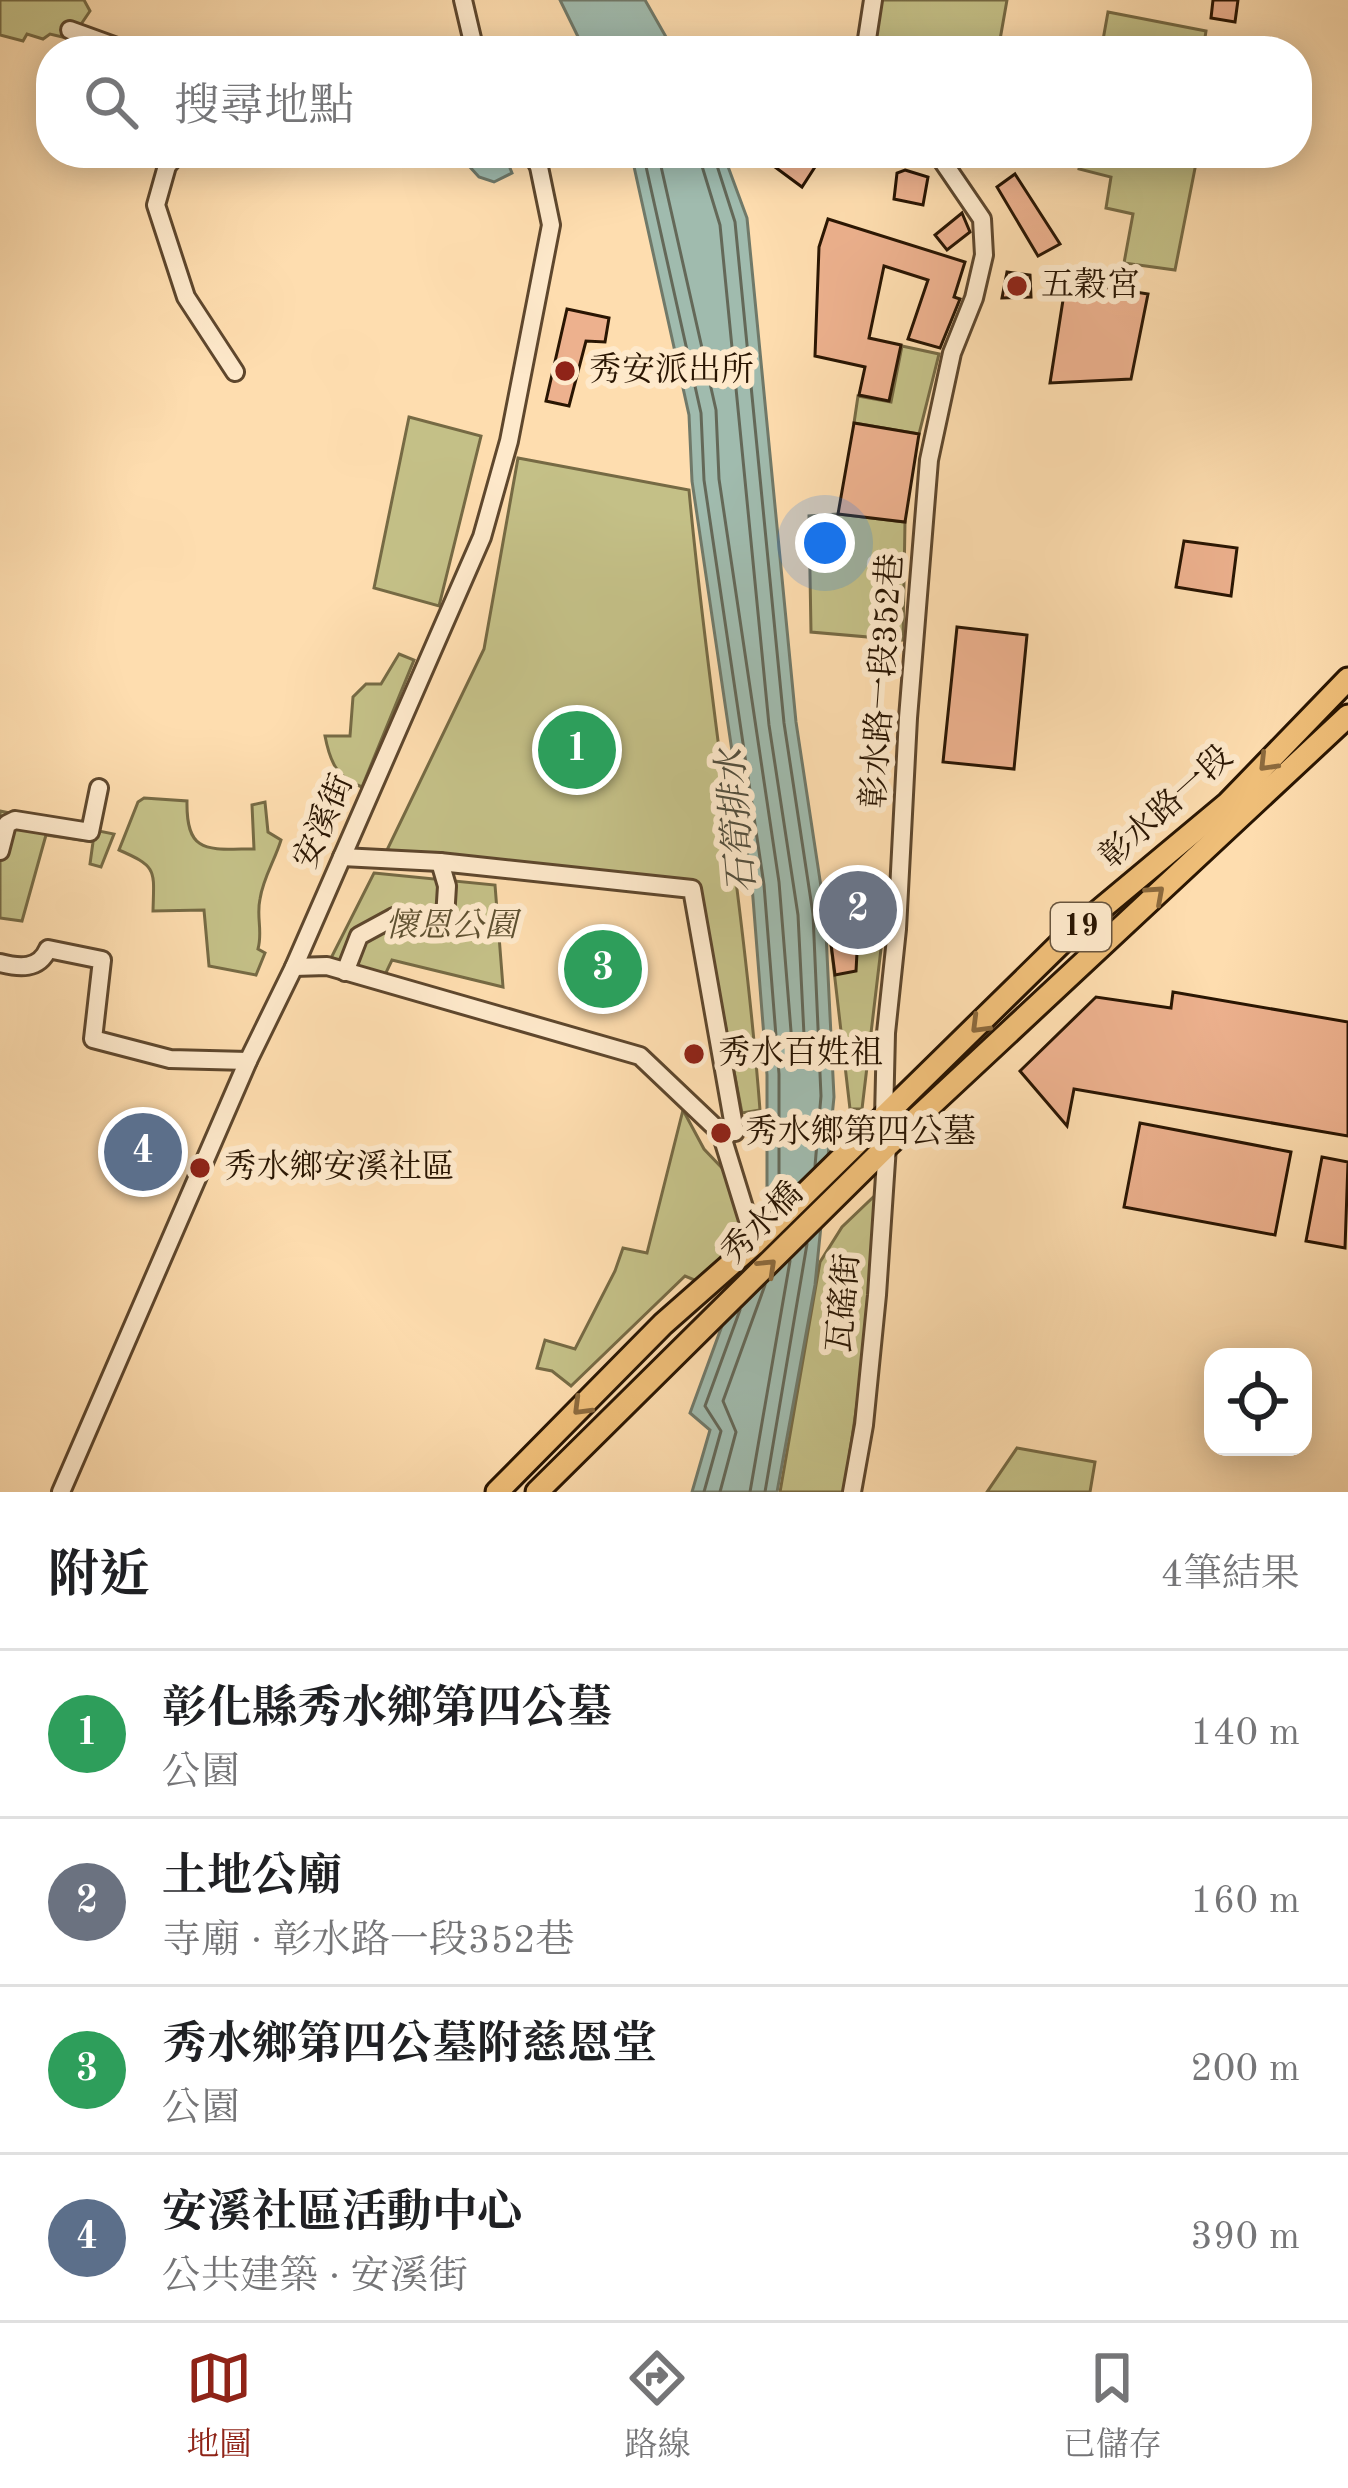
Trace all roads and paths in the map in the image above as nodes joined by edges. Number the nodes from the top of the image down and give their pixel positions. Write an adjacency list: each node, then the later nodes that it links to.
1 (463, 0): 5 (street)
2 (873, 0): 6 (street)
3 (70, 30): 4 (street)
4 (87, 36)
5 (471, 36)
6 (867, 36)
7 (166, 168): 10 (street)
8 (539, 168): 15 (street, 安溪街)
9 (947, 168): 21 (street, 彰水路一段352巷)
10 (235, 372)
11 (1348, 679): 21 (main road, 彰水路一段 / 19, one-way to 21)
12 (1348, 716): 23 (main road, 彰水路一段 / 19, one-way to 12)
13 (99, 788): 14 (street)
14 (0, 850)
15 (342, 857): 16 (street); 18 (street, 安溪街)
16 (440, 862): 19 (street); 22 (street)
17 (0, 963): 20 (street)
18 (294, 968): 19 (street); 20 (street, 安溪街)
19 (346, 972): 22 (street)
20 (248, 1061): 26 (street, 安溪街)
21 (884, 1118): 23 (street, 瓦磘街); 24 (main road, 彰水路一段 / 19)
22 (722, 1133): 25 (street)
23 (887, 1146): 28 (main road, 秀水橋 / 19, one-way to 23); 29 (street, 瓦磘街)
24 (819, 1182): 25 (main road, 秀水橋 / 19)
25 (755, 1243): 27 (main road, 秀水橋 / 19, one-way to 27)
26 (61, 1492)
27 (497, 1492)
28 (537, 1492)
29 (852, 1492)

